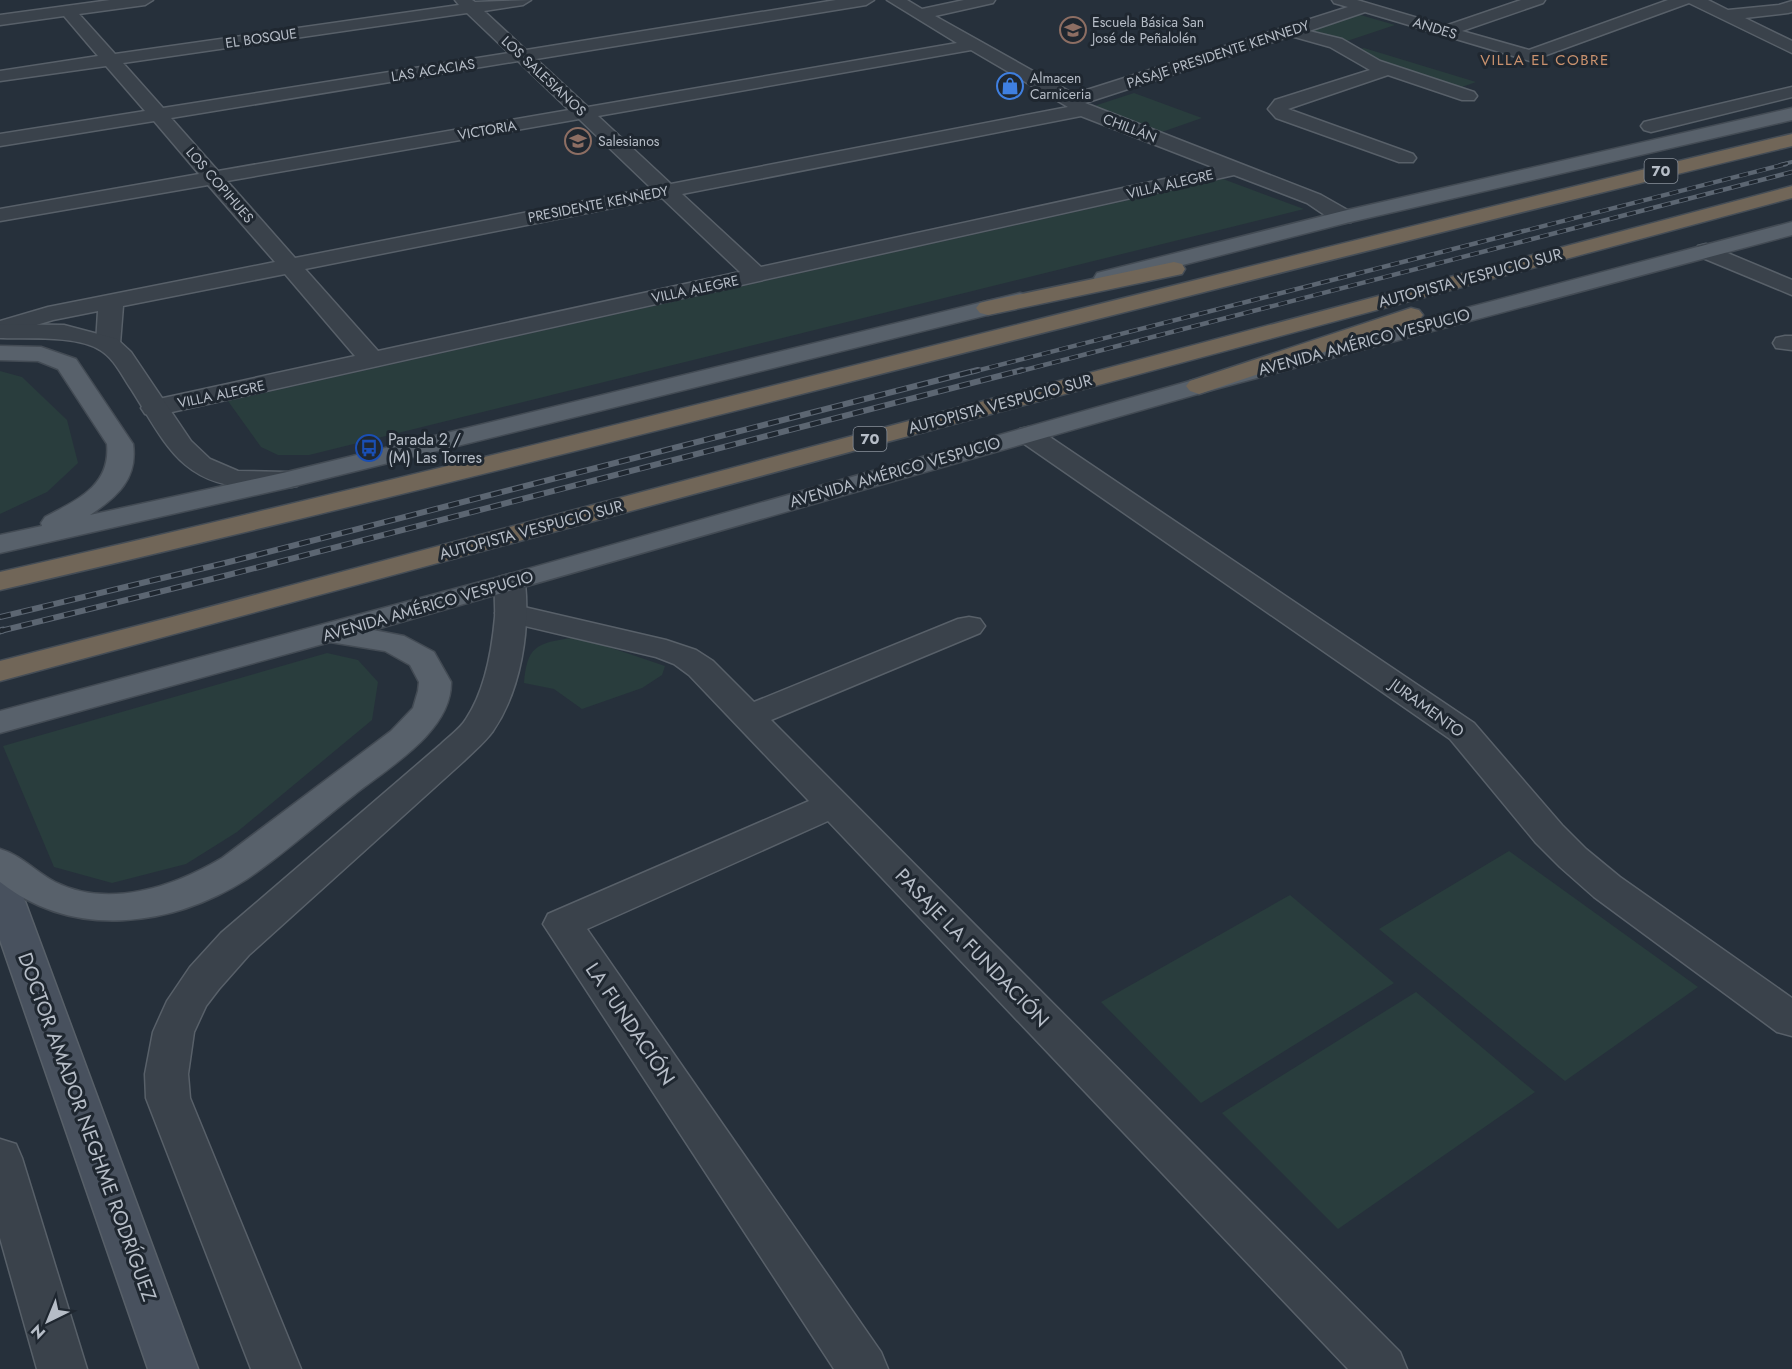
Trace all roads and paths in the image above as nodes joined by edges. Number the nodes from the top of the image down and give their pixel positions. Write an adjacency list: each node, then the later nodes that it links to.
1 (145, 0): 13 (street)
2 (523, 0): 10 (street, EL BOSQUE)
3 (866, 0): 23 (street, LAS ACACIAS)
4 (895, 0): 14 (street, CHILLÁN)
5 (987, 0): 14 (street)
6 (1340, 0): 12 (street, ANDES)
7 (1683, 0): 18 (street, ANDES)
8 (1695, 0): 15 (street)
9 (1527, 1): 18 (street)
10 (467, 4): 23 (street, LOS SALESIANOS); 24 (street, EL BOSQUE)
11 (1792, 6): 15 (street)
12 (1365, 7): 17 (street, PASAJE PRESIDENTE KENNEDY); 18 (street, ANDES)
13 (68, 11): 16 (street); 24 (street, LOS COPIHUES)
14 (920, 14): 21 (street, CHILLÁN)
15 (1724, 15): 19 (street)
16 (0, 21)
17 (1291, 31): 25 (street); 29 (street, PASAJE PRESIDENTE KENNEDY)
18 (1445, 31)
19 (1767, 35): 20 (street); 22 (street)
20 (1792, 35)
21 (973, 45): 29 (street, CHILLÁN); 30 (street, VICTORIA)
22 (1792, 48)
23 (522, 56): 30 (street, LOS SALESIANOS); 31 (street, LAS ACACIAS)
24 (111, 60): 26 (street, EL BOSQUE); 31 (street, LOS COPIHUES)
25 (1387, 70): 28 (street); 36 (street)
26 (0, 76)
27 (1792, 92): 33 (street)
28 (1449, 103)
29 (1077, 105): 37 (street, CHILLÁN); 40 (street, PRESIDENTE KENNEDY)
30 (583, 113): 38 (street, VICTORIA); 40 (street, LOS SALESIANOS)
31 (158, 114): 34 (street, LAS ACACIAS); 38 (street, LOS COPIHUES)
32 (1792, 114): 44 (main road)
33 (1651, 126)
34 (0, 140)
35 (1792, 140): 39 (highway, 70)
36 (1406, 158)
37 (1236, 169): 44 (street, CHILLÁN); 48 (street, VILLA ALEGRE)
38 (213, 177): 43 (street, VICTORIA); 47 (street, LOS COPIHUES)
39 (1591, 188): 51 (highway); 61 (highway, 70)
40 (665, 191): 47 (street, PRESIDENTE KENNEDY); 48 (street, LOS SALESIANOS)
41 (1792, 192): 42 (highway, AUTOPISTA VESPUCIO SUR / 70)
42 (1727, 209): 56 (highway); 65 (highway, AUTOPISTA VESPUCIO SUR / 70)
43 (0, 215)
44 (1343, 217): 51 (main road)
45 (1792, 228): 46 (main road, AVENIDA AMÉRICO VESPUCIO)
46 (1706, 251): 49 (street); 56 (main road, AVENIDA AMÉRICO VESPUCIO)
47 (290, 266): 50 (street, PRESIDENTE KENNEDY); 55 (street, LOS COPIHUES)
48 (756, 275): 55 (street, VILLA ALEGRE)
49 (1792, 288)
50 (113, 302): 52 (street, PRESIDENTE KENNEDY); 53 (street)
51 (988, 308): 59 (main road)
52 (0, 330): 53 (street)
53 (108, 344): 57 (street)
54 (0, 353): 60 (main road)
55 (372, 360): 57 (street, VILLA ALEGRE)
56 (1199, 386): 58 (main road, AVENIDA AMÉRICO VESPUCIO)
57 (154, 408): 59 (street)
58 (1029, 435): 62 (main road, AVENIDA AMÉRICO VESPUCIO); 71 (street, JURAMENTO)
59 (287, 480): 60 (main road)
60 (13, 541)
61 (0, 581)
62 (511, 598): 64 (main road, AVENIDA AMÉRICO VESPUCIO); 66 (street, PASAJE LA FUNDACIÓN); 75 (street)
63 (969, 626): 66 (street)
64 (327, 634): 67 (main road, AVENIDA AMÉRICO VESPUCIO); 69 (main road)
65 (7, 669)
66 (748, 717): 68 (street, PASAJE LA FUNDACIÓN)
67 (0, 722)
68 (832, 805): 76 (street, LA FUNDACIÓN); 77 (street, PASAJE LA FUNDACIÓN)
69 (0, 862)
70 (0, 885): 74 (main road, DOCTOR AMADOR NEGHME RODRÍGUEZ)
71 (1792, 1020)
72 (0, 1158): 73 (street)
73 (62, 1369)
74 (173, 1369)
75 (276, 1369)
76 (863, 1369)
77 (1382, 1369)

